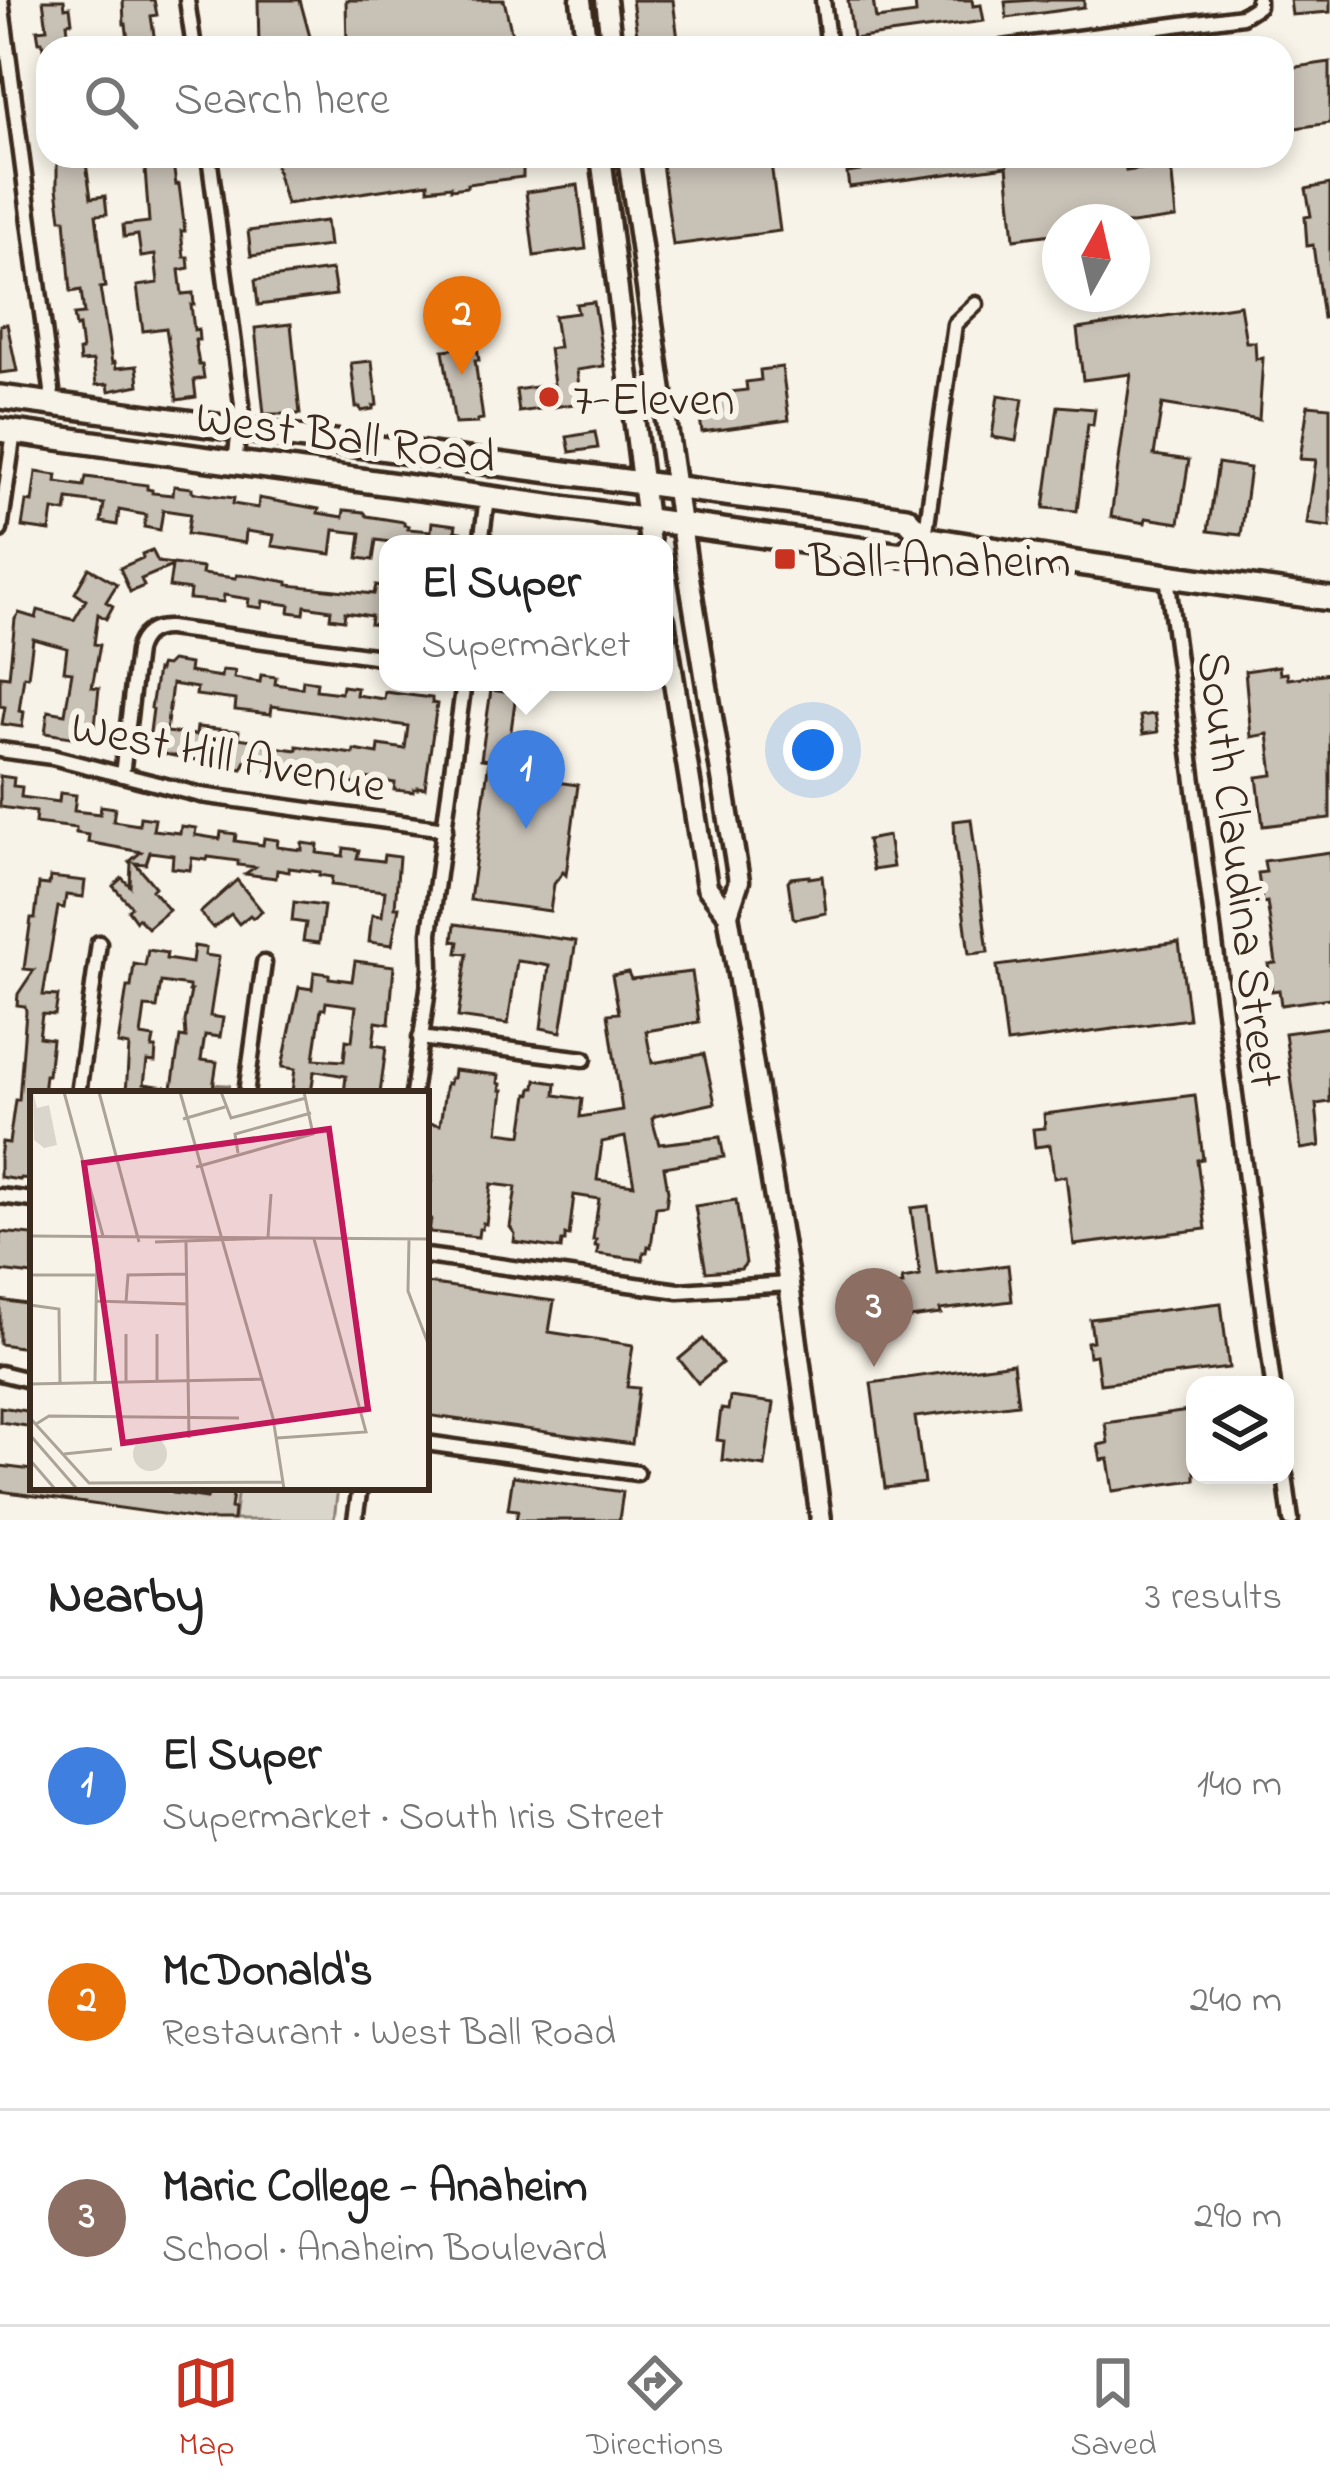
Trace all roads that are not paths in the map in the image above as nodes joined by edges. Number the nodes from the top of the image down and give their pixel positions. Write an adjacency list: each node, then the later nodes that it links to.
1 (1, 0): 7 (street)
2 (187, 0): 8 (street)
3 (581, 0): 9 (main road)
4 (606, 0): 10 (main road)
5 (824, 0): 11 (street)
6 (1258, 3): 12 (street)
7 (2, 32): 18 (street)
8 (192, 36)
9 (586, 36)
10 (610, 36)
11 (828, 36)
12 (1092, 36)
13 (211, 168): 20 (street)
14 (603, 168): 22 (main road)
15 (630, 168): 23 (main road)
16 (976, 304): 30 (street)
17 (0, 397): 18 (main road, West Ball Road)
18 (50, 404): 20 (main road, West Ball Road)
19 (7, 431): 21 (main road, West Ball Road); 27 (street)
20 (240, 431): 21 (street); 22 (main road, West Ball Road)
21 (236, 463): 24 (main road, West Ball Road)
22 (643, 482): 23 (main road, West Ball Road); 25 (main road)
23 (676, 486): 26 (main road); 30 (main road, West Ball Road)
24 (487, 497): 25 (main road, West Ball Road); 28 (street)
25 (646, 519): 26 (main road, West Ball Road); 29 (main road)
26 (681, 523): 30 (main road, West Ball Road); 39 (main road)
27 (0, 530)
28 (482, 535)
29 (649, 535)
30 (925, 538): 31 (main road)
31 (1168, 576): 32 (main road); 52 (street, South Claudina Street)
32 (1330, 598)
33 (379, 657): 37 (street)
34 (673, 677): 39 (main road)
35 (463, 691): 38 (street)
36 (0, 751): 37 (street, West Hill Avenue)
37 (122, 776): 38 (street, West Hill Avenue)
38 (445, 830): 42 (street)
39 (728, 914): 50 (main road)
40 (99, 944): 44 (street)
41 (264, 963): 45 (street)
42 (420, 1038): 43 (street); 46 (street)
43 (584, 1059)
44 (78, 1091)
45 (246, 1091)
46 (413, 1091)
47 (0, 1196): 48 (street)
48 (30, 1200)
49 (429, 1256): 50 (street)
50 (789, 1284): 59 (main road)
51 (0, 1373): 53 (street)
52 (1272, 1376)
53 (30, 1381)
54 (429, 1443): 55 (street)
55 (637, 1473)
56 (1286, 1484): 60 (street)
57 (360, 1490): 58 (street)
58 (356, 1520)
59 (820, 1520)
60 (1291, 1520)

